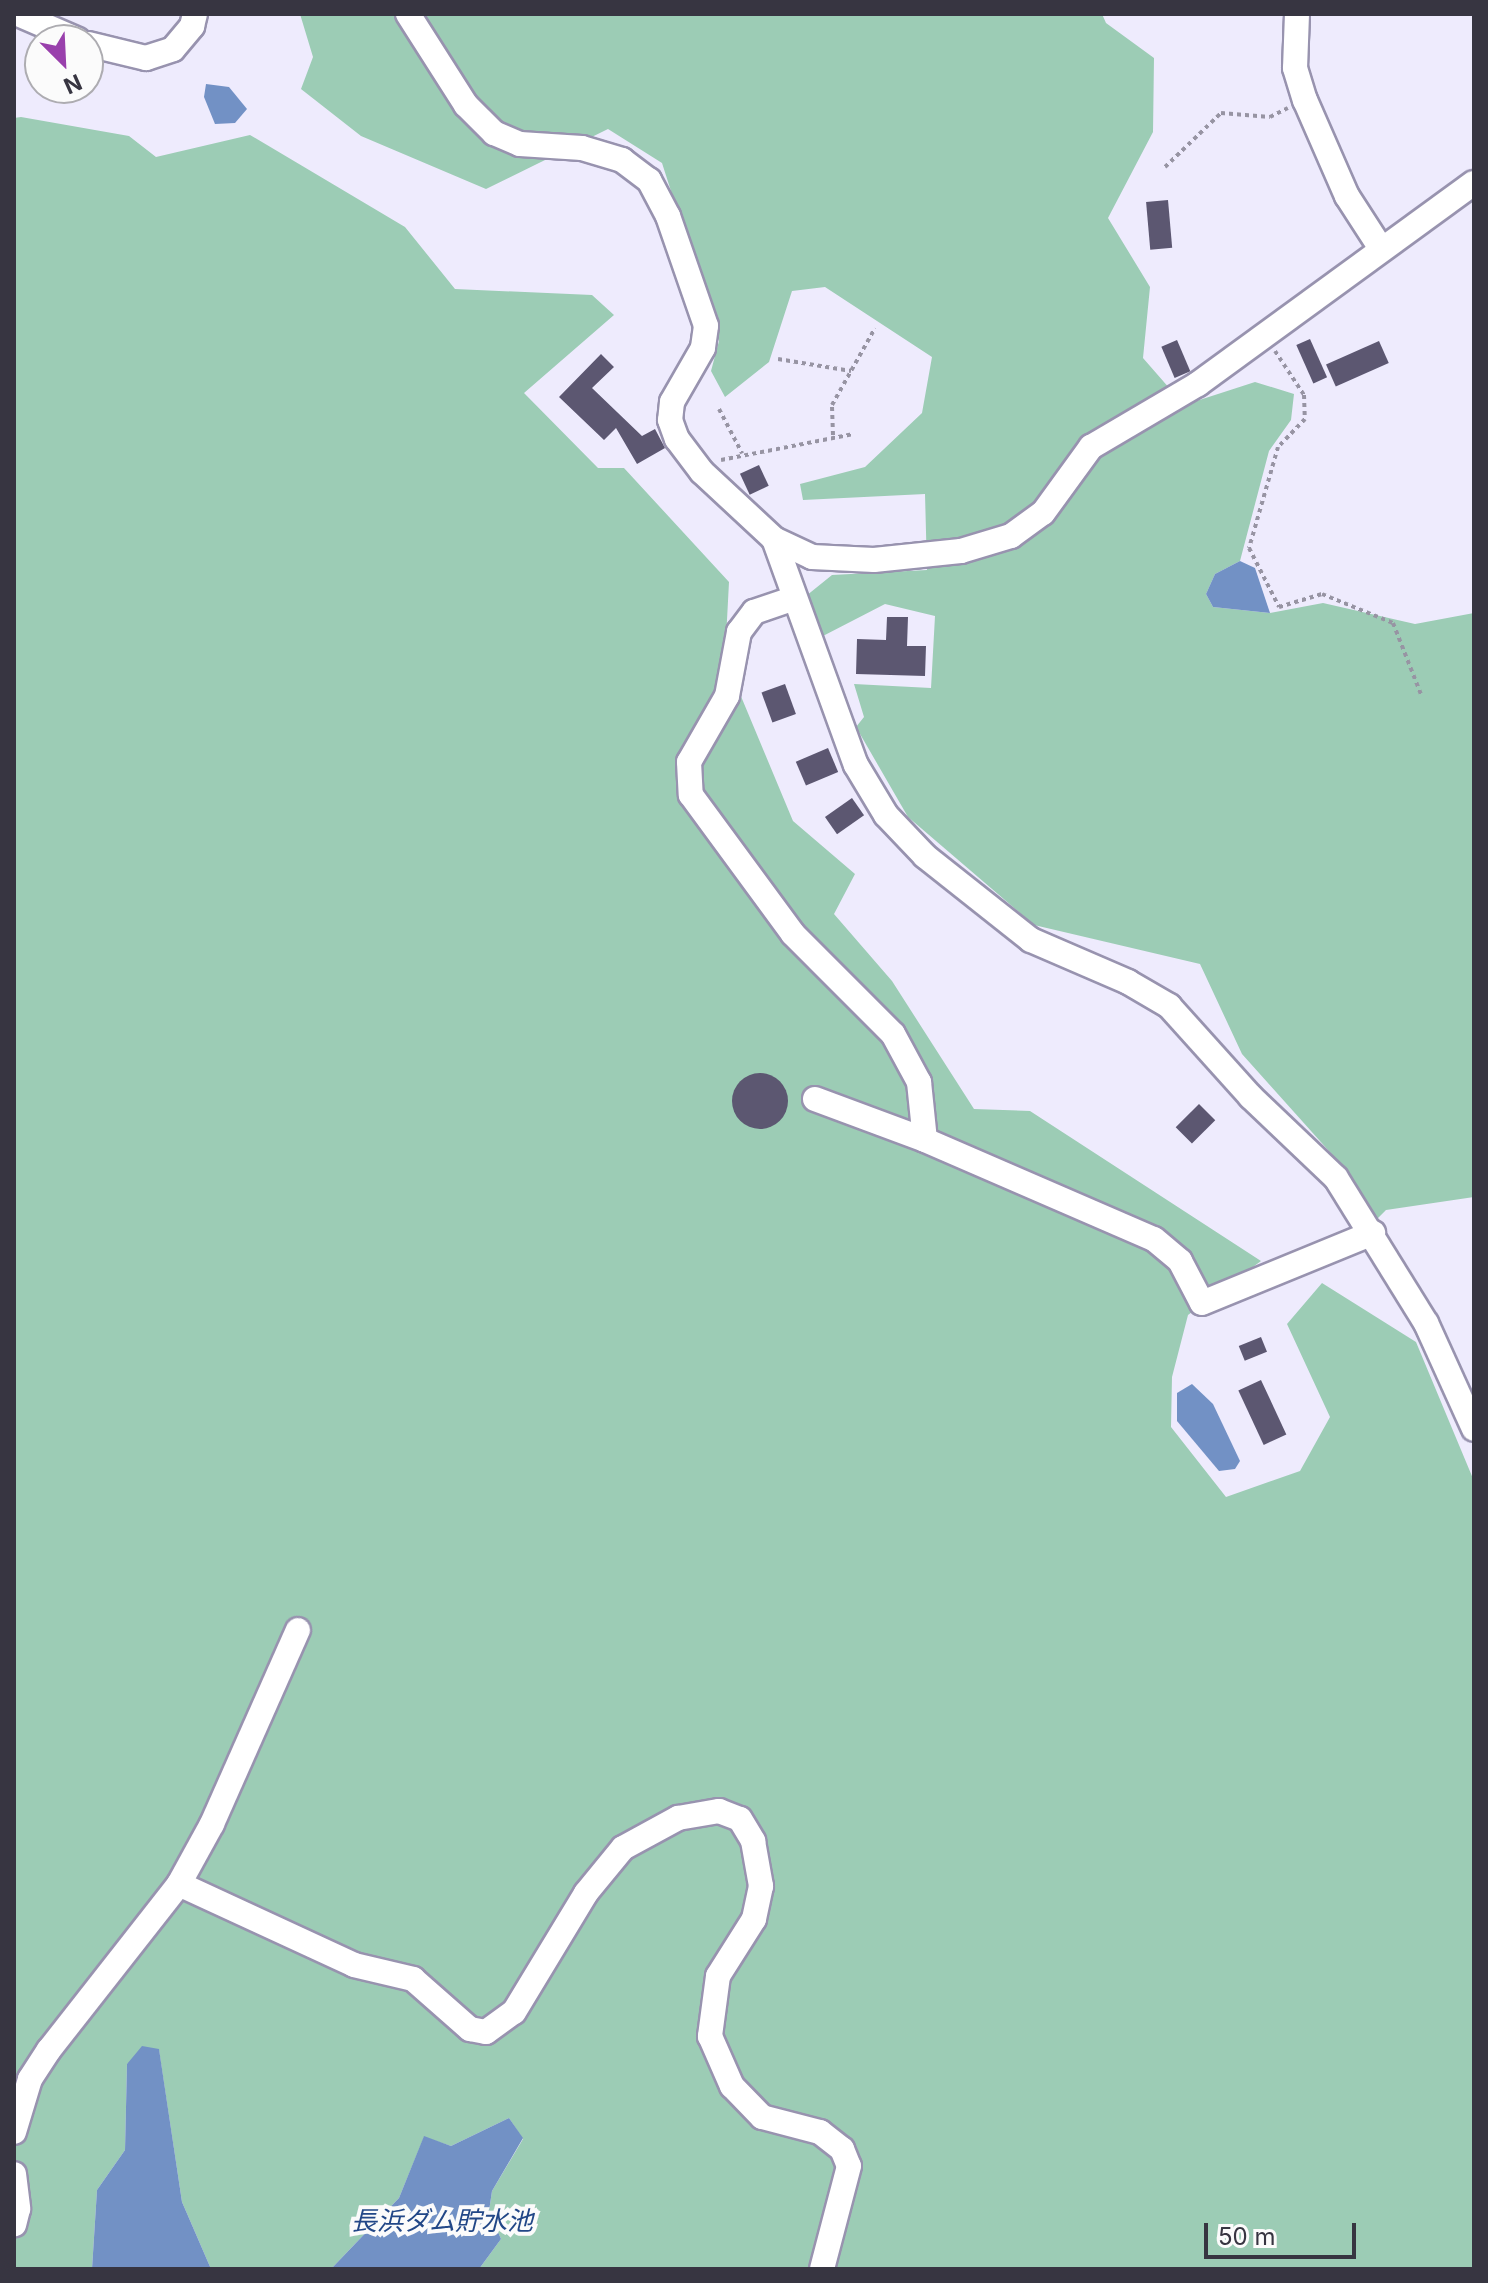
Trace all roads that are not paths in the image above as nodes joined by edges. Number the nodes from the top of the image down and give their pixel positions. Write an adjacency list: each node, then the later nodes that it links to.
1 (18, 14): 5 (street)
2 (195, 14): 6 (street)
3 (408, 14): 9 (street)
4 (1297, 14): 8 (street)
5 (41, 24)
6 (104, 48)
7 (1474, 183): 8 (street)
8 (1380, 247): 9 (street)
9 (774, 539): 10 (street)
10 (792, 599): 12 (street); 13 (street)
11 (815, 1099): 12 (street)
12 (925, 1140): 13 (street)
13 (1373, 1233): 14 (street)
14 (1474, 1429)
15 (298, 1630): 16 (street)
16 (179, 1884): 17 (street); 20 (street)
17 (14, 2132)
18 (14, 2174): 19 (street)
19 (14, 2225)
20 (822, 2269)

